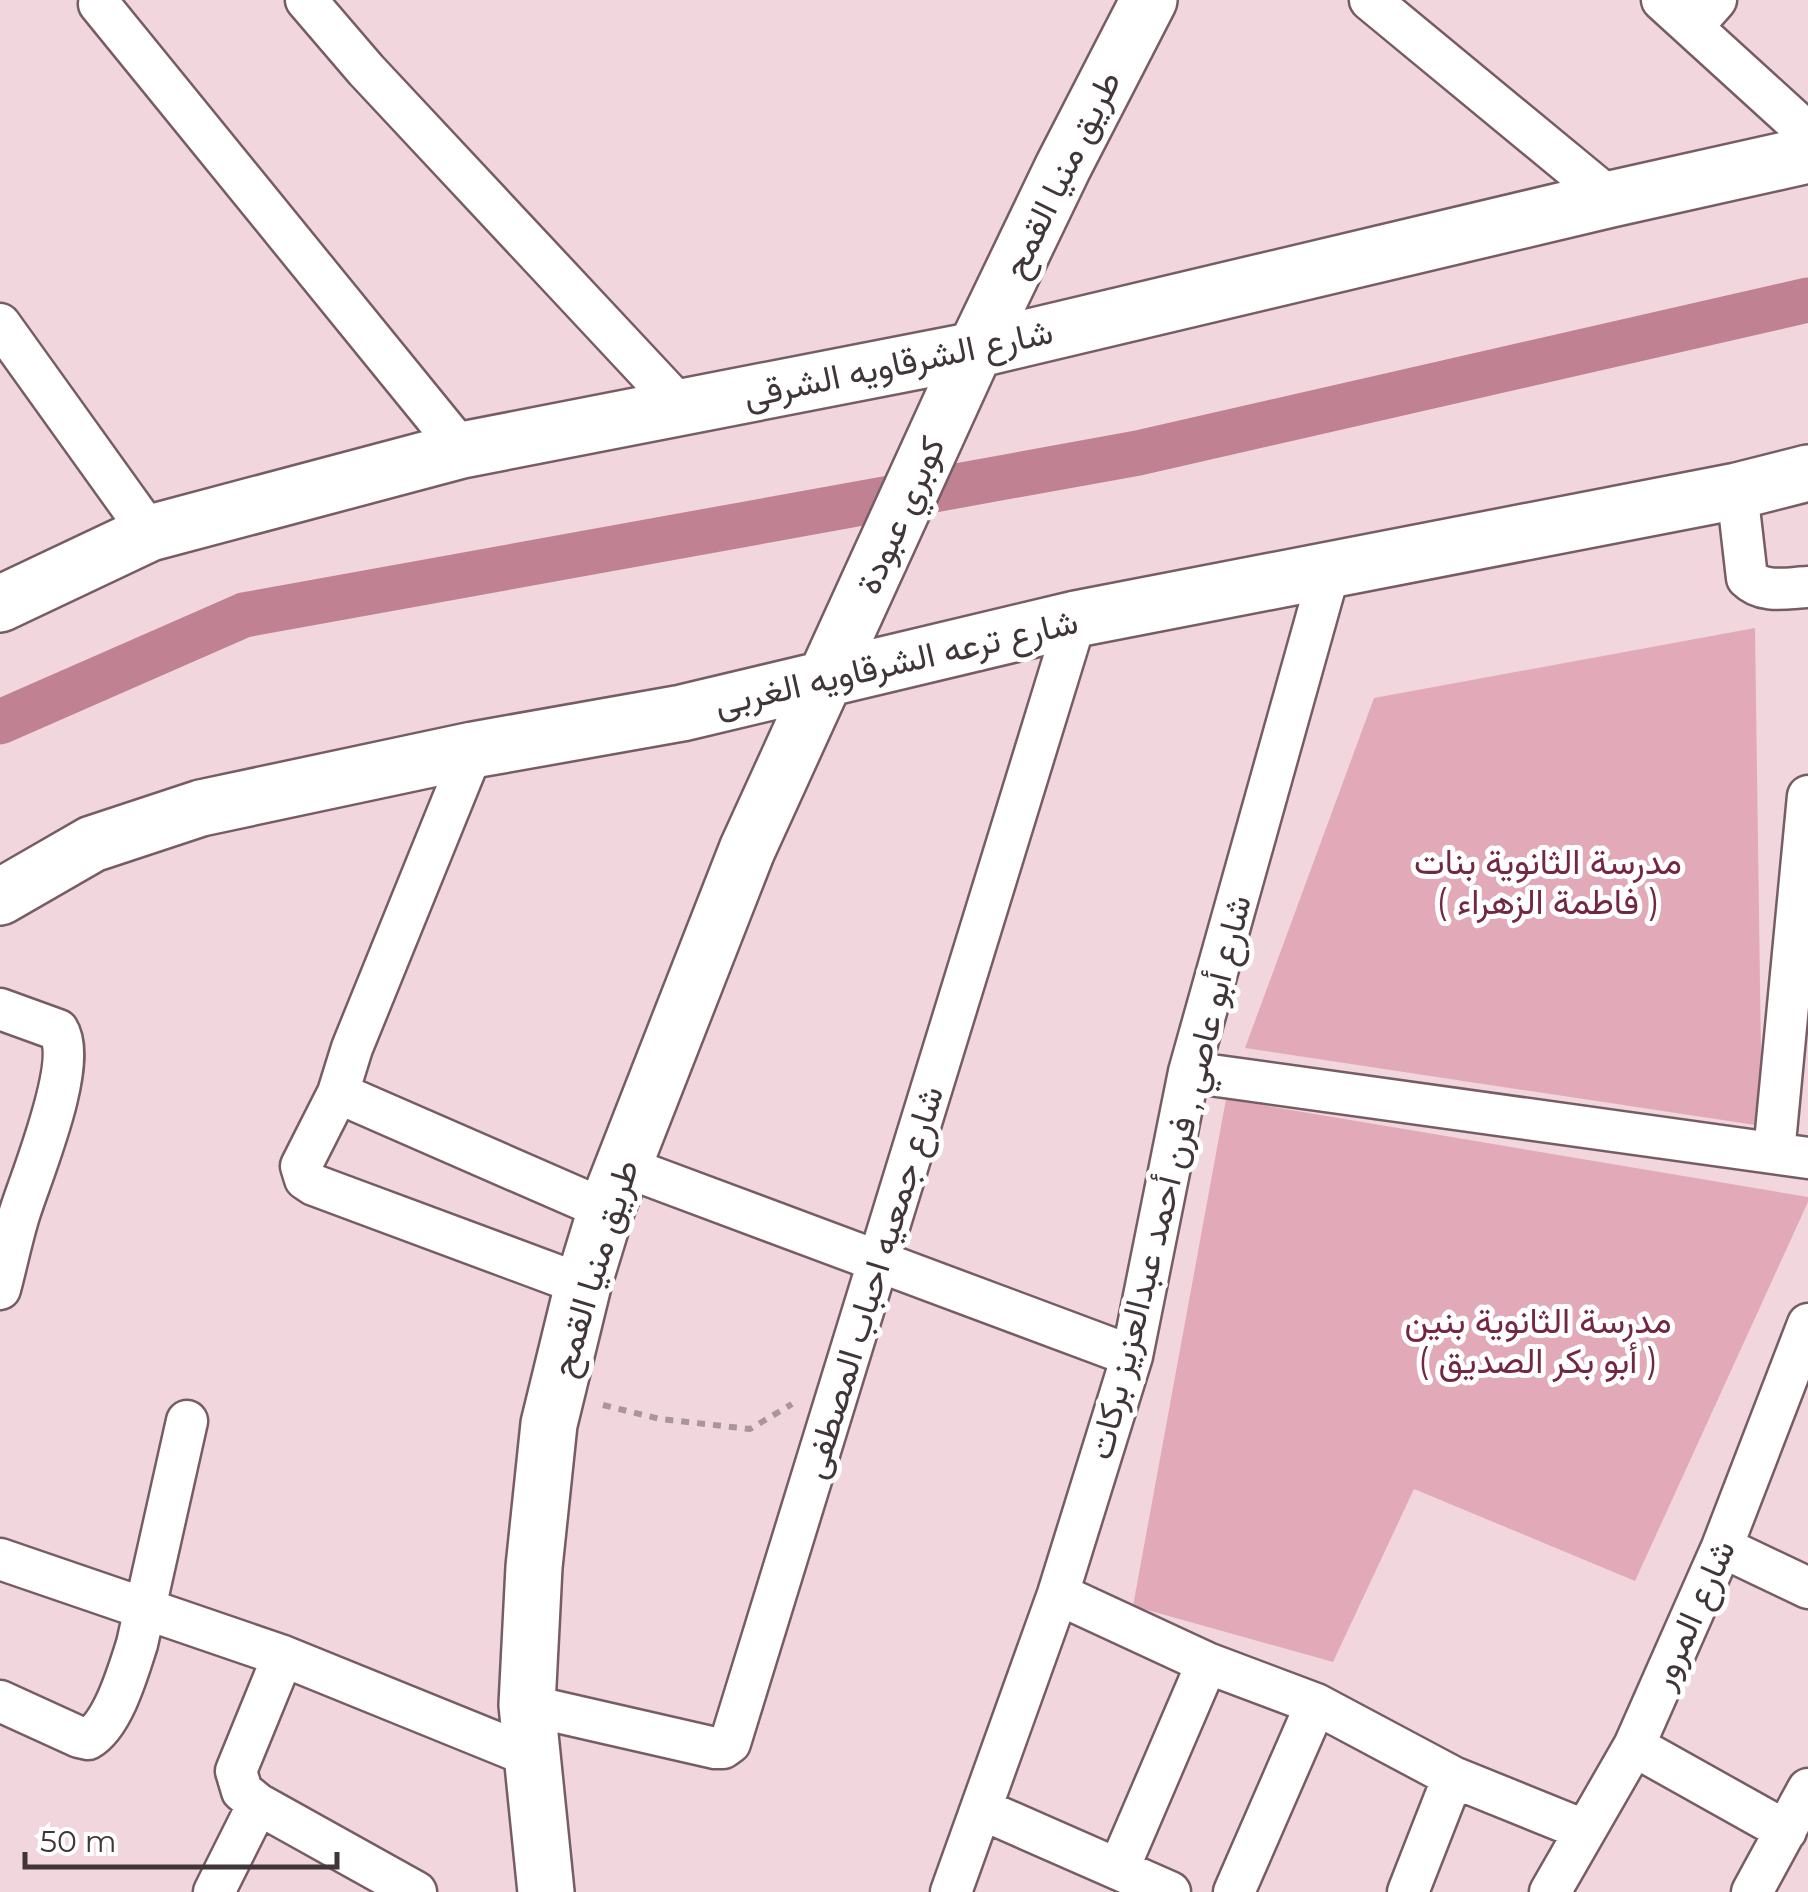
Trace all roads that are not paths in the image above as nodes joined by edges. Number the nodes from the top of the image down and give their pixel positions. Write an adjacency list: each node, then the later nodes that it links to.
1 (306, 0): 12 (street)
2 (1149, 0): 11 (street, طريق منيا القمح)
3 (1370, 0): 9 (street)
4 (1662, 0): 6 (street)
5 (99, 4): 13 (street)
6 (1704, 14): 7 (street)
7 (1808, 133)
8 (1808, 155): 9 (street, شارع الشرقاويه الشرقى)
9 (1611, 199): 11 (street, شارع الشرقاويه الشرقى)
10 (0, 324): 16 (street)
11 (975, 350): 12 (street, شارع الشرقاويه الشرقى); 21 (street, كوبري عبودة)
12 (681, 407): 13 (street, شارع الشرقاويه الشرقى)
13 (462, 450): 16 (street, شارع الشرقاويه الشرقى)
14 (1808, 473): 15 (street, شارع ترعه الشرقاويه الغربى)
15 (1737, 492): 17 (street, شارع ترعه الشرقاويه الغربى); 18 (street)
16 (150, 533): 19 (street, شارع الشرقاويه الشرقى)
17 (1330, 569): 20 (street, شارع ترعه الشرقاويه الغربى); 26 (street, شارع أبو عاصي , فرن أحمد عبدالعزيز بركات)
18 (1808, 587)
19 (0, 604)
20 (1076, 619): 21 (street, شارع ترعه الشرقاويه الغربى); 30 (street, شارع جمعيه احباب المصطفى)
21 (825, 680): 22 (street, شارع ترعه الشرقاويه الغربى); 29 (street, طريق منيا القمح)
22 (473, 750): 24 (street, شارع ترعه الشرقاويه الغربى); 27 (street)
23 (1808, 796): 28 (street)
24 (0, 897)
25 (0, 1010): 32 (street)
26 (1188, 1072): 28 (street); 34 (street, شارع أبو عاصي , فرن أحمد عبدالعزيز بركات)
27 (338, 1093): 29 (street); 31 (street)
28 (1791, 1155)
29 (614, 1188): 30 (street); 31 (street, طريق منيا القمح)
30 (878, 1262): 34 (street); 45 (street, شارع جمعيه احباب المصطفى)
31 (583, 1285): 45 (street, طريق منيا القمح)
32 (0, 1289)
33 (1805, 1346): 36 (street, شارع المرور)
34 (1132, 1356): 39 (street, شارع أبو عاصي , فرن أحمد عبدالعزيز بركات)
35 (187, 1421): 40 (street)
36 (1722, 1547): 38 (street); 46 (street, شارع المرور)
37 (0, 1559): 40 (street)
38 (1808, 1588)
39 (1058, 1594): 42 (street); 49 (street, شارع أبو عاصي , فرن أحمد عبدالعزيز بركات)
40 (145, 1609): 41 (street); 43 (street)
41 (283, 1656): 45 (street); 48 (street)
42 (1207, 1663): 44 (street); 52 (street)
43 (0, 1701)
44 (1316, 1704): 47 (street); 58 (street)
45 (529, 1731): 55 (street, طريق منيا القمح)
46 (1634, 1746): 50 (street); 51 (street, شارع المرور)
47 (1453, 1777): 51 (street); 59 (street)
48 (258, 1804): 53 (street); 54 (street)
49 (981, 1809): 52 (street); 56 (street, شارع أبو عاصي , فرن أحمد عبدالعزيز بركات)
50 (1799, 1815): 61 (street)
51 (1584, 1830): 60 (street, شارع المرور)
52 (1118, 1868): 57 (street)
53 (214, 1892)
54 (416, 1892)
55 (546, 1892)
56 (952, 1892)
57 (1170, 1892)
58 (1234, 1892)
59 (1408, 1892)
60 (1550, 1892)
61 (1752, 1892)

